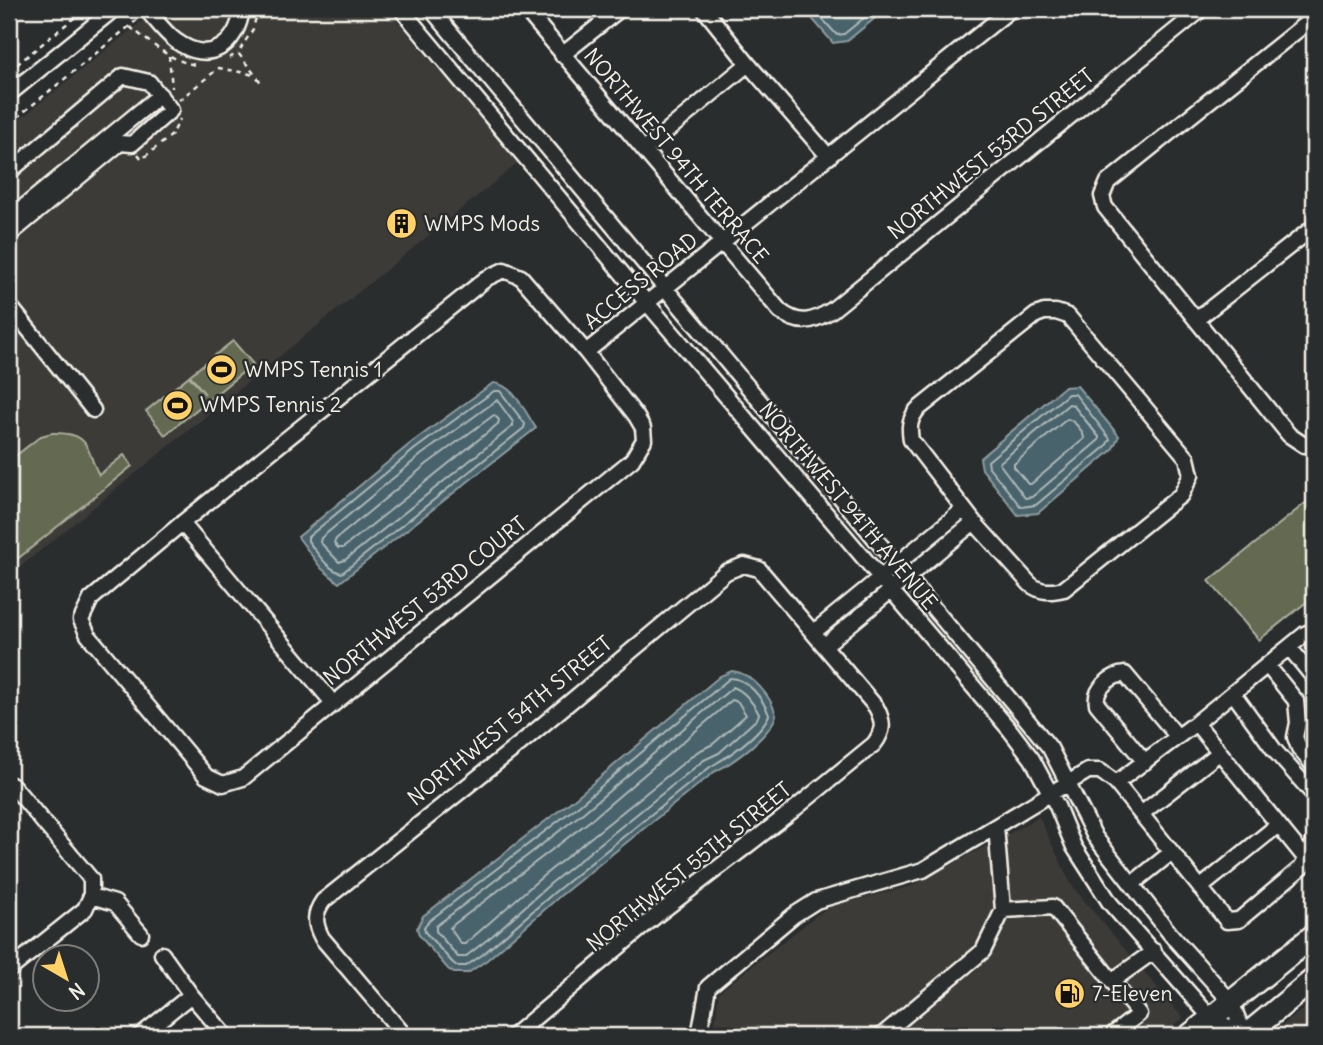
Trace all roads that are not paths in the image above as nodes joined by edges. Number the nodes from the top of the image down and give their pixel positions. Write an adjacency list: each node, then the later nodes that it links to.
1 (114, 9): 15 (street)
2 (242, 9): 10 (street)
3 (401, 9): 24 (street, NORTHWEST 94TH AVENUE)
4 (431, 9): 23 (street, NORTHWEST 94TH AVENUE)
5 (525, 9): 12 (street, NORTHWEST 94TH TERRACE)
6 (620, 9): 12 (street)
7 (704, 9): 13 (street)
8 (1011, 9): 17 (street, ACCESS ROAD)
9 (1202, 9): 27 (street, NORTHWEST 53RD STREET)
10 (147, 10)
11 (1314, 17): 26 (street)
12 (562, 55): 16 (street, NORTHWEST 94TH TERRACE)
13 (748, 64): 16 (street); 17 (street)
14 (166, 93): 18 (street); 19 (street); 21 (street)
15 (9, 94)
16 (645, 149): 22 (street, NORTHWEST 94TH TERRACE)
17 (830, 157): 22 (street, ACCESS ROAD)
18 (9, 172)
19 (9, 219)
20 (1314, 227): 26 (street)
21 (9, 235)
22 (723, 243): 23 (street, ACCESS ROAD); 27 (street, NORTHWEST 94TH TERRACE)
23 (665, 288): 24 (street, ACCESS ROAD); 34 (street, NORTHWEST 94TH AVENUE)
24 (647, 303): 28 (street, ACCESS ROAD); 35 (street, NORTHWEST 94TH AVENUE)
25 (9, 305): 29 (street)
26 (1196, 319): 30 (street)
27 (802, 323)
28 (586, 352): 33 (street); 45 (street, NORTHWEST 53RD COURT)
29 (93, 410)
30 (1314, 441)
31 (964, 509): 32 (street); 32 (street); 34 (street)
32 (974, 522): 36 (street)
33 (182, 523): 45 (street); 45 (street, NORTHWEST 53RD COURT)
34 (896, 563): 35 (street); 36 (street, NORTHWEST 94TH AVENUE)
35 (881, 576): 37 (street, NORTHWEST 94TH AVENUE); 39 (street)
36 (907, 576): 37 (street); 53 (street, NORTHWEST 94TH AVENUE)
37 (892, 589): 40 (street); 57 (street, NORTHWEST 94TH AVENUE)
38 (1314, 630): 41 (street)
39 (814, 632): 40 (street); 80 (street, NORTHWEST 54TH STREET)
40 (825, 645): 81 (street, NORTHWEST 55TH STREET)
41 (1289, 647): 42 (street); 43 (street)
42 (1267, 665): 44 (street); 48 (street)
43 (1314, 678)
44 (1233, 693): 46 (street); 49 (street)
45 (333, 703)
46 (1196, 723): 47 (street); 50 (street)
47 (1177, 736): 51 (street); 51 (street)
48 (1295, 737): 49 (street); 52 (street)
49 (1275, 751): 56 (street)
50 (1220, 753): 58 (street); 59 (street)
51 (1145, 762): 54 (street)
52 (1314, 766)
53 (1067, 782): 54 (street); 57 (street); 64 (street, NORTHWEST 94TH AVENUE)
54 (1116, 783): 58 (street)
55 (9, 784): 66 (street)
56 (1312, 787)
57 (1050, 794): 60 (street); 70 (street, NORTHWEST 94TH AVENUE)
58 (1141, 814): 62 (street)
59 (1278, 825): 63 (street); 65 (street)
60 (996, 826): 67 (street); 82 (street)
61 (1314, 842): 63 (street)
62 (1172, 852): 64 (street); 65 (street)
63 (1306, 859): 65 (street)
64 (1132, 884): 76 (street, NORTHWEST 94TH AVENUE)
65 (1200, 888)
66 (91, 896): 68 (street); 72 (street)
67 (1003, 910): 74 (street); 83 (street)
68 (141, 934)
69 (1314, 935): 76 (highway)
70 (1154, 951): 74 (street); 77 (street, NORTHWEST 94TH AVENUE)
71 (162, 954): 75 (street)
72 (9, 970)
73 (1314, 979): 86 (highway)
74 (1112, 982): 84 (street)
75 (191, 995): 78 (street); 79 (street)
76 (1231, 1002): 77 (highway); 86 (street, NORTHWEST 94TH AVENUE)
77 (1211, 1018): 85 (highway); 86 (street, NORTHWEST 94TH AVENUE)
78 (140, 1036)
79 (226, 1036)
80 (405, 1036)
81 (513, 1036)
82 (699, 1036)
83 (881, 1036)
84 (1111, 1036)
85 (1189, 1036)
86 (1245, 1036)

